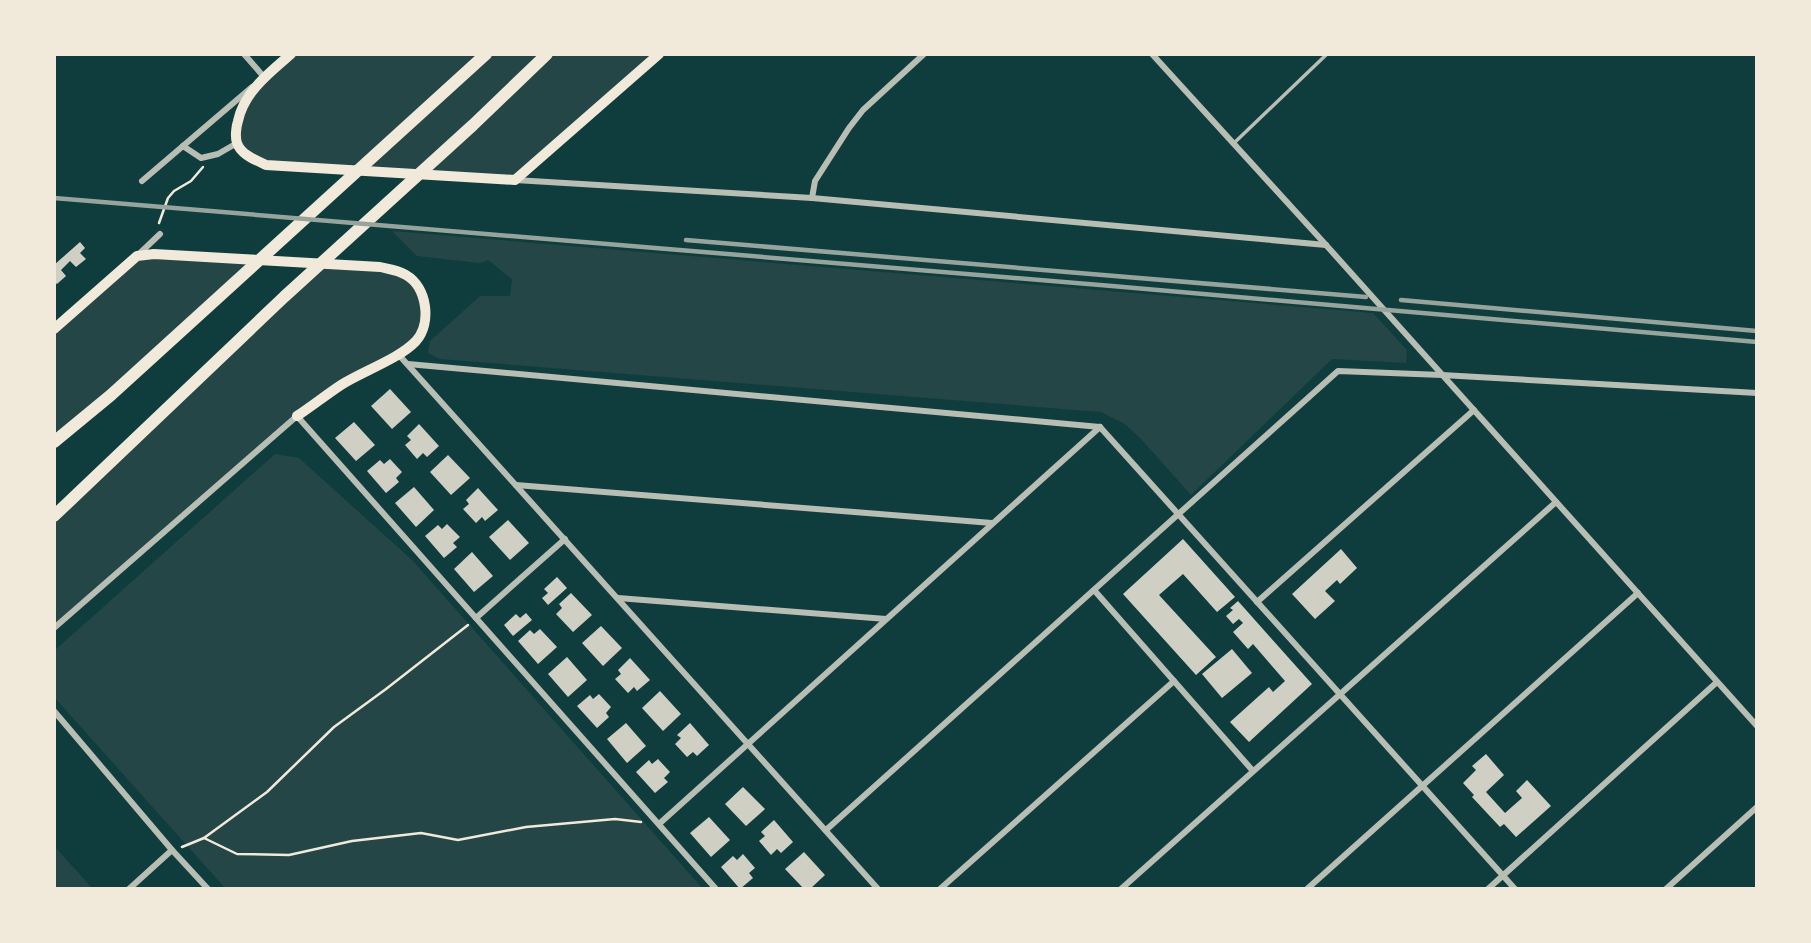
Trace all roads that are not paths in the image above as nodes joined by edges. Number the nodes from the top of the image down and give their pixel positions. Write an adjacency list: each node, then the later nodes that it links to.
1 (244, 54): 9 (street)
2 (291, 54): 9 (main road)
3 (486, 54): 27 (highway)
4 (547, 54): 31 (highway)
5 (659, 54): 13 (main road)
6 (924, 54): 15 (street)
7 (1152, 54): 11 (street)
8 (1327, 54): 11 (lane)
9 (264, 77): 10 (main road); 12 (street)
10 (237, 143): 12 (street); 13 (main road)
11 (1233, 144): 17 (street)
12 (183, 146): 14 (street)
13 (515, 180): 15 (street)
14 (142, 181)
15 (812, 198): 17 (street)
16 (160, 234): 18 (street)
17 (1326, 245): 22 (street)
18 (137, 256): 19 (main road); 20 (main road)
19 (54, 329)
20 (398, 354): 21 (street); 25 (main road)
21 (408, 364): 26 (street); 28 (street)
22 (1442, 374): 23 (street); 24 (street); 30 (street)
23 (1757, 393)
24 (1474, 410): 29 (street); 37 (street)
25 (297, 416): 38 (street); 40 (street)
26 (1100, 427): 30 (street); 32 (street)
27 (54, 442)
28 (516, 485): 32 (street); 33 (street)
29 (1556, 502): 35 (street); 43 (street)
30 (1178, 514): 34 (street); 37 (street)
31 (55, 516)
32 (992, 523): 39 (street)
33 (565, 539): 36 (street); 38 (street)
34 (1094, 590): 41 (street); 51 (street)
35 (1638, 593): 42 (street); 48 (street)
36 (618, 598): 39 (street); 46 (street)
37 (1257, 602): 43 (street)
38 (477, 618): 50 (street)
39 (886, 619): 46 (street)
40 (54, 628)
41 (1174, 681): 47 (street); 58 (street)
42 (1717, 682): 45 (street); 53 (street)
43 (1340, 695): 47 (street); 48 (street)
44 (54, 711): 52 (street)
45 (1757, 726)
46 (748, 744): 50 (street); 51 (street)
47 (1253, 771): 59 (street)
48 (1422, 786): 53 (street); 60 (street)
49 (1757, 807): 63 (street)
50 (659, 824): 56 (street)
51 (826, 830): 57 (street)
52 (172, 850): 54 (street); 55 (street)
53 (1503, 875): 61 (street); 62 (street)
54 (129, 889)
55 (208, 889)
56 (716, 889)
57 (878, 889)
58 (940, 889)
59 (1121, 889)
60 (1307, 889)
61 (1488, 889)
62 (1515, 889)
63 (1666, 889)

